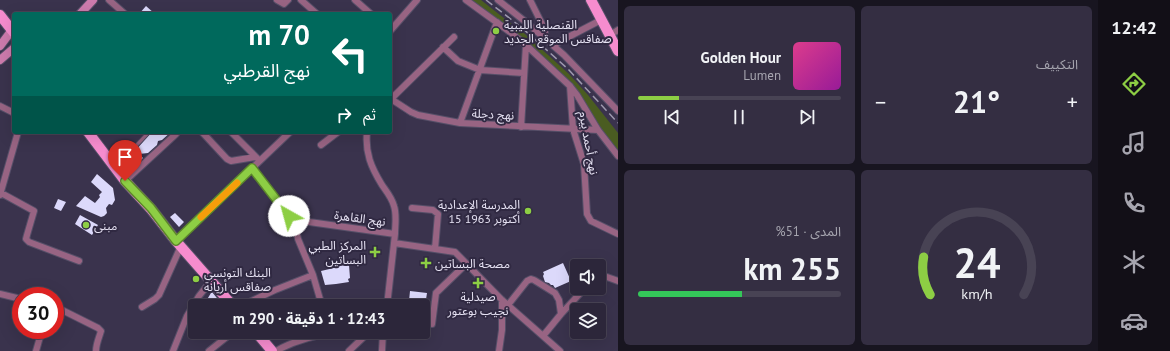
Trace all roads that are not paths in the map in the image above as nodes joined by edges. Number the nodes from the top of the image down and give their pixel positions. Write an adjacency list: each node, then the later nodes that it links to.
1 (93, 0): 12 (main road)
2 (109, 0): 13 (street)
3 (277, 0): 4 (street)
4 (288, 0)
5 (301, 0): 14 (street)
6 (355, 0): 15 (street)
7 (417, 0): 19 (street)
8 (466, 0): 18 (street)
9 (498, 0): 24 (street)
10 (530, 0): 24 (street)
11 (591, 0): 17 (main road)
12 (82, 12)
13 (123, 12)
14 (315, 12)
15 (369, 12)
16 (0, 15): 20 (main road)
17 (601, 20): 22 (main road); 26 (street)
18 (497, 22): 25 (street); 32 (street)
19 (392, 29)
20 (12, 31)
21 (12, 33): 27 (main road)
22 (614, 33): 30 (main road)
23 (454, 37): 28 (street)
24 (546, 39): 26 (street)
25 (526, 44): 33 (street); 34 (street)
26 (553, 45): 38 (street)
27 (0, 46)
28 (443, 47): 32 (street); 35 (street)
29 (12, 50): 31 (main road)
30 (618, 51)
31 (0, 60)
32 (480, 70): 33 (street); 40 (street)
33 (524, 72): 41 (street)
34 (570, 86): 42 (street, نهج أحمد بيرم); 43 (street)
35 (392, 98)
36 (392, 101): 40 (street, نهج دجلة)
37 (0, 106): 39 (street)
38 (618, 111)
39 (12, 112)
40 (460, 123): 41 (street, نهج دجلة)
41 (521, 127): 42 (street, نهج دجلة)
42 (573, 129): 43 (street, نهج دجلة); 63 (street, نهج أحمد بيرم)
43 (598, 130): 54 (street)
44 (17, 134): 59 (street)
45 (89, 134): 56 (main road)
46 (147, 134): 56 (lane)
47 (176, 134): 58 (street)
48 (204, 134): 55 (street)
49 (233, 134): 55 (street)
50 (286, 134): 55 (street)
51 (335, 134): 53 (street)
52 (367, 134): 62 (street)
53 (321, 145)
54 (618, 156)
55 (257, 159): 57 (street)
56 (114, 168): 58 (main road)
57 (252, 168): 61 (street, نهج القاهرة); 64 (street)
58 (125, 181): 64 (main road)
59 (0, 194): 67 (street)
60 (412, 208): 66 (street)
61 (302, 221): 62 (street, نهج القاهرة); 69 (street)
62 (395, 234): 65 (street, نهج القاهرة)
63 (618, 234)
64 (179, 243): 71 (main road); 82 (street)
65 (394, 243): 66 (street, نهج القاهرة); 79 (street)
66 (435, 248): 68 (street, نهج القاهرة)
67 (79, 261)
68 (466, 264): 80 (street, نهج القاهرة); 85 (street)
69 (313, 275): 77 (street); 78 (street)
70 (606, 276): 72 (street)
71 (211, 281): 76 (main road); 95 (street)
72 (618, 282)
73 (0, 294): 75 (street)
74 (579, 295): 84 (street)
75 (12, 297)
76 (227, 299)
77 (256, 299)
78 (320, 299)
79 (387, 299)
80 (502, 300): 81 (street, نهج القاهرة); 101 (street)
81 (508, 305): 84 (street); 86 (street, نهج القاهرة)
82 (142, 306)
83 (64, 311): 94 (street)
84 (561, 314): 86 (street)
85 (432, 324)
86 (543, 336): 102 (street, نهج القاهرة)
87 (39, 339): 93 (street)
88 (225, 339): 96 (street)
89 (262, 339): 97 (main road)
90 (304, 339): 98 (street)
91 (362, 339): 99 (street)
92 (383, 339): 100 (street)
93 (36, 351)
94 (96, 351)
95 (173, 351)
96 (210, 351)
97 (272, 351)
98 (276, 351)
99 (349, 351)
100 (382, 351)
101 (499, 351)
102 (560, 351)

